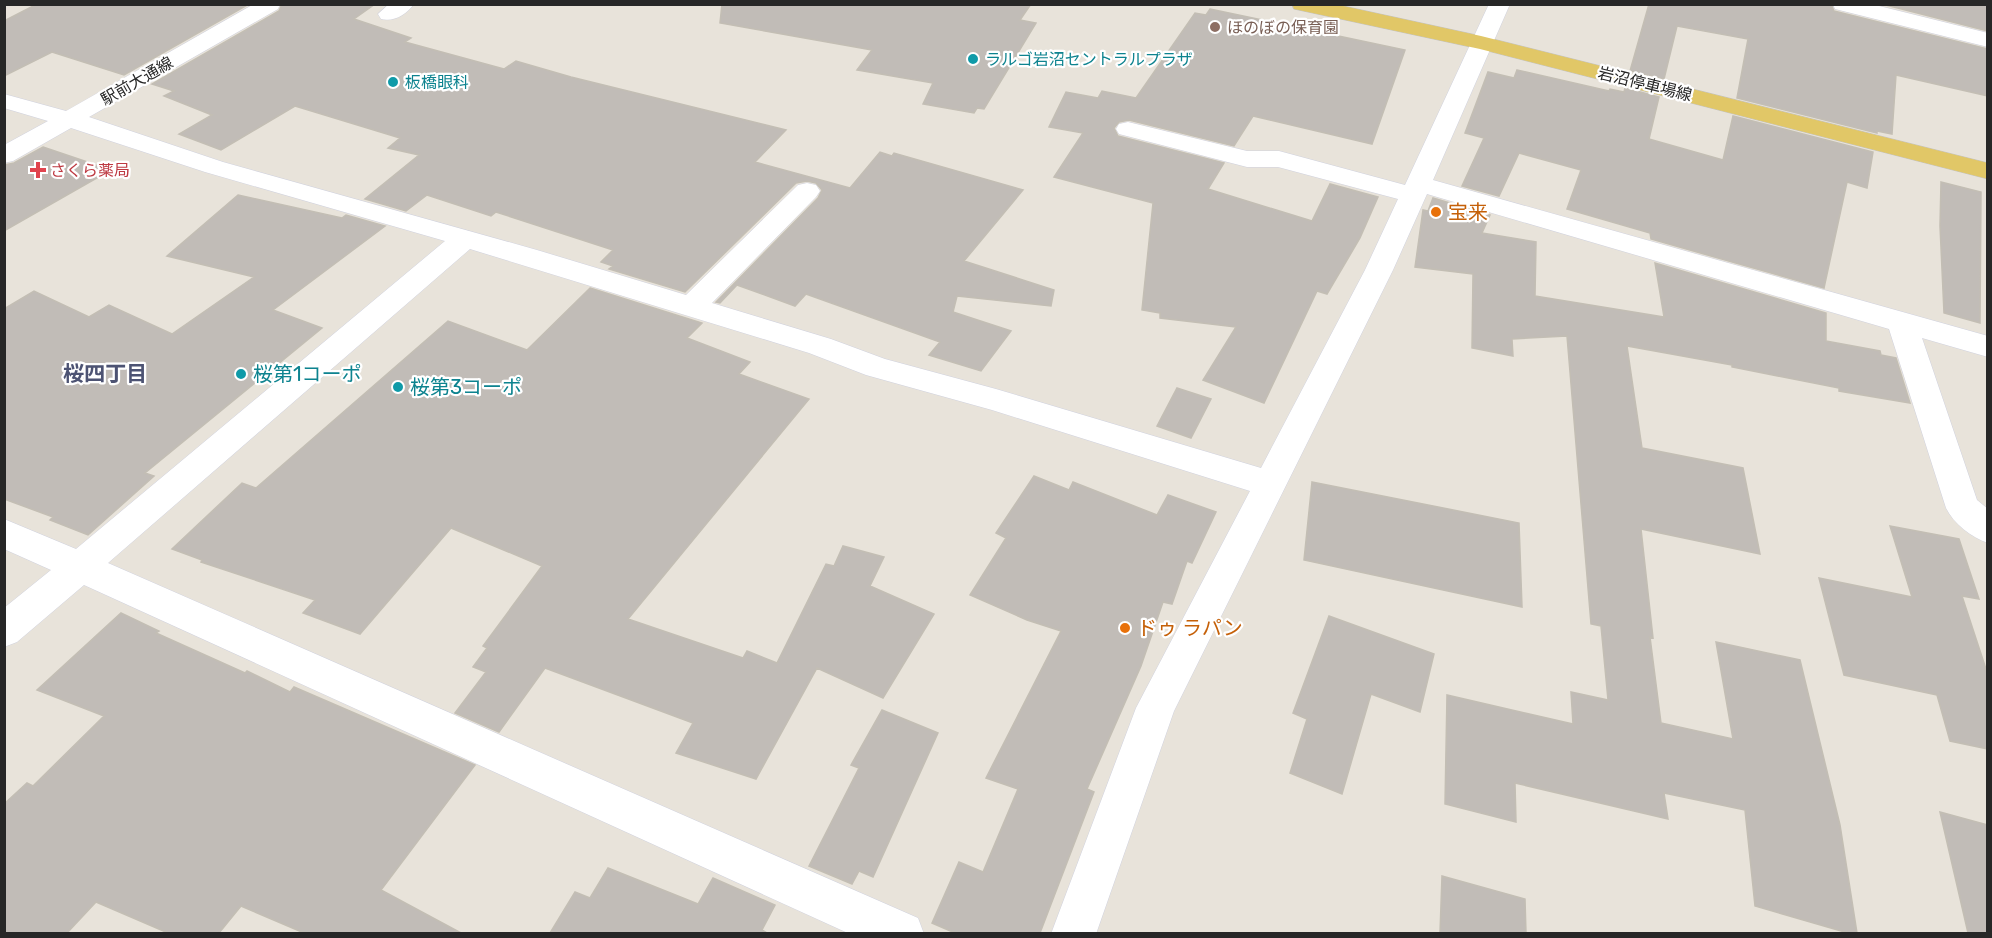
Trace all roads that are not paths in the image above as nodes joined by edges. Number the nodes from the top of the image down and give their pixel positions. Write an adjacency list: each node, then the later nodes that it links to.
1 (270, 4): 8 (street, 駅前大通線)
2 (1302, 4): 6 (main road, 岩沼停車場線)
3 (1500, 4): 6 (street)
4 (1843, 4): 5 (street)
5 (1988, 40)
6 (1481, 43): 11 (main road, 岩沼停車場線); 12 (street)
7 (4, 101): 8 (street)
8 (70, 119): 10 (street, 駅前大通線); 14 (street)
9 (1128, 129): 12 (street)
10 (4, 156)
11 (1988, 171)
12 (1417, 190): 16 (street); 18 (street)
13 (807, 191): 15 (street)
14 (465, 239): 15 (street); 21 (street)
15 (691, 307): 18 (street)
16 (1901, 321): 17 (street); 19 (street)
17 (1988, 347)
18 (1270, 484): 24 (street)
19 (1988, 529)
20 (4, 533): 21 (street)
21 (80, 566): 22 (street); 23 (street)
22 (4, 631)
23 (902, 933)
24 (1073, 933)

